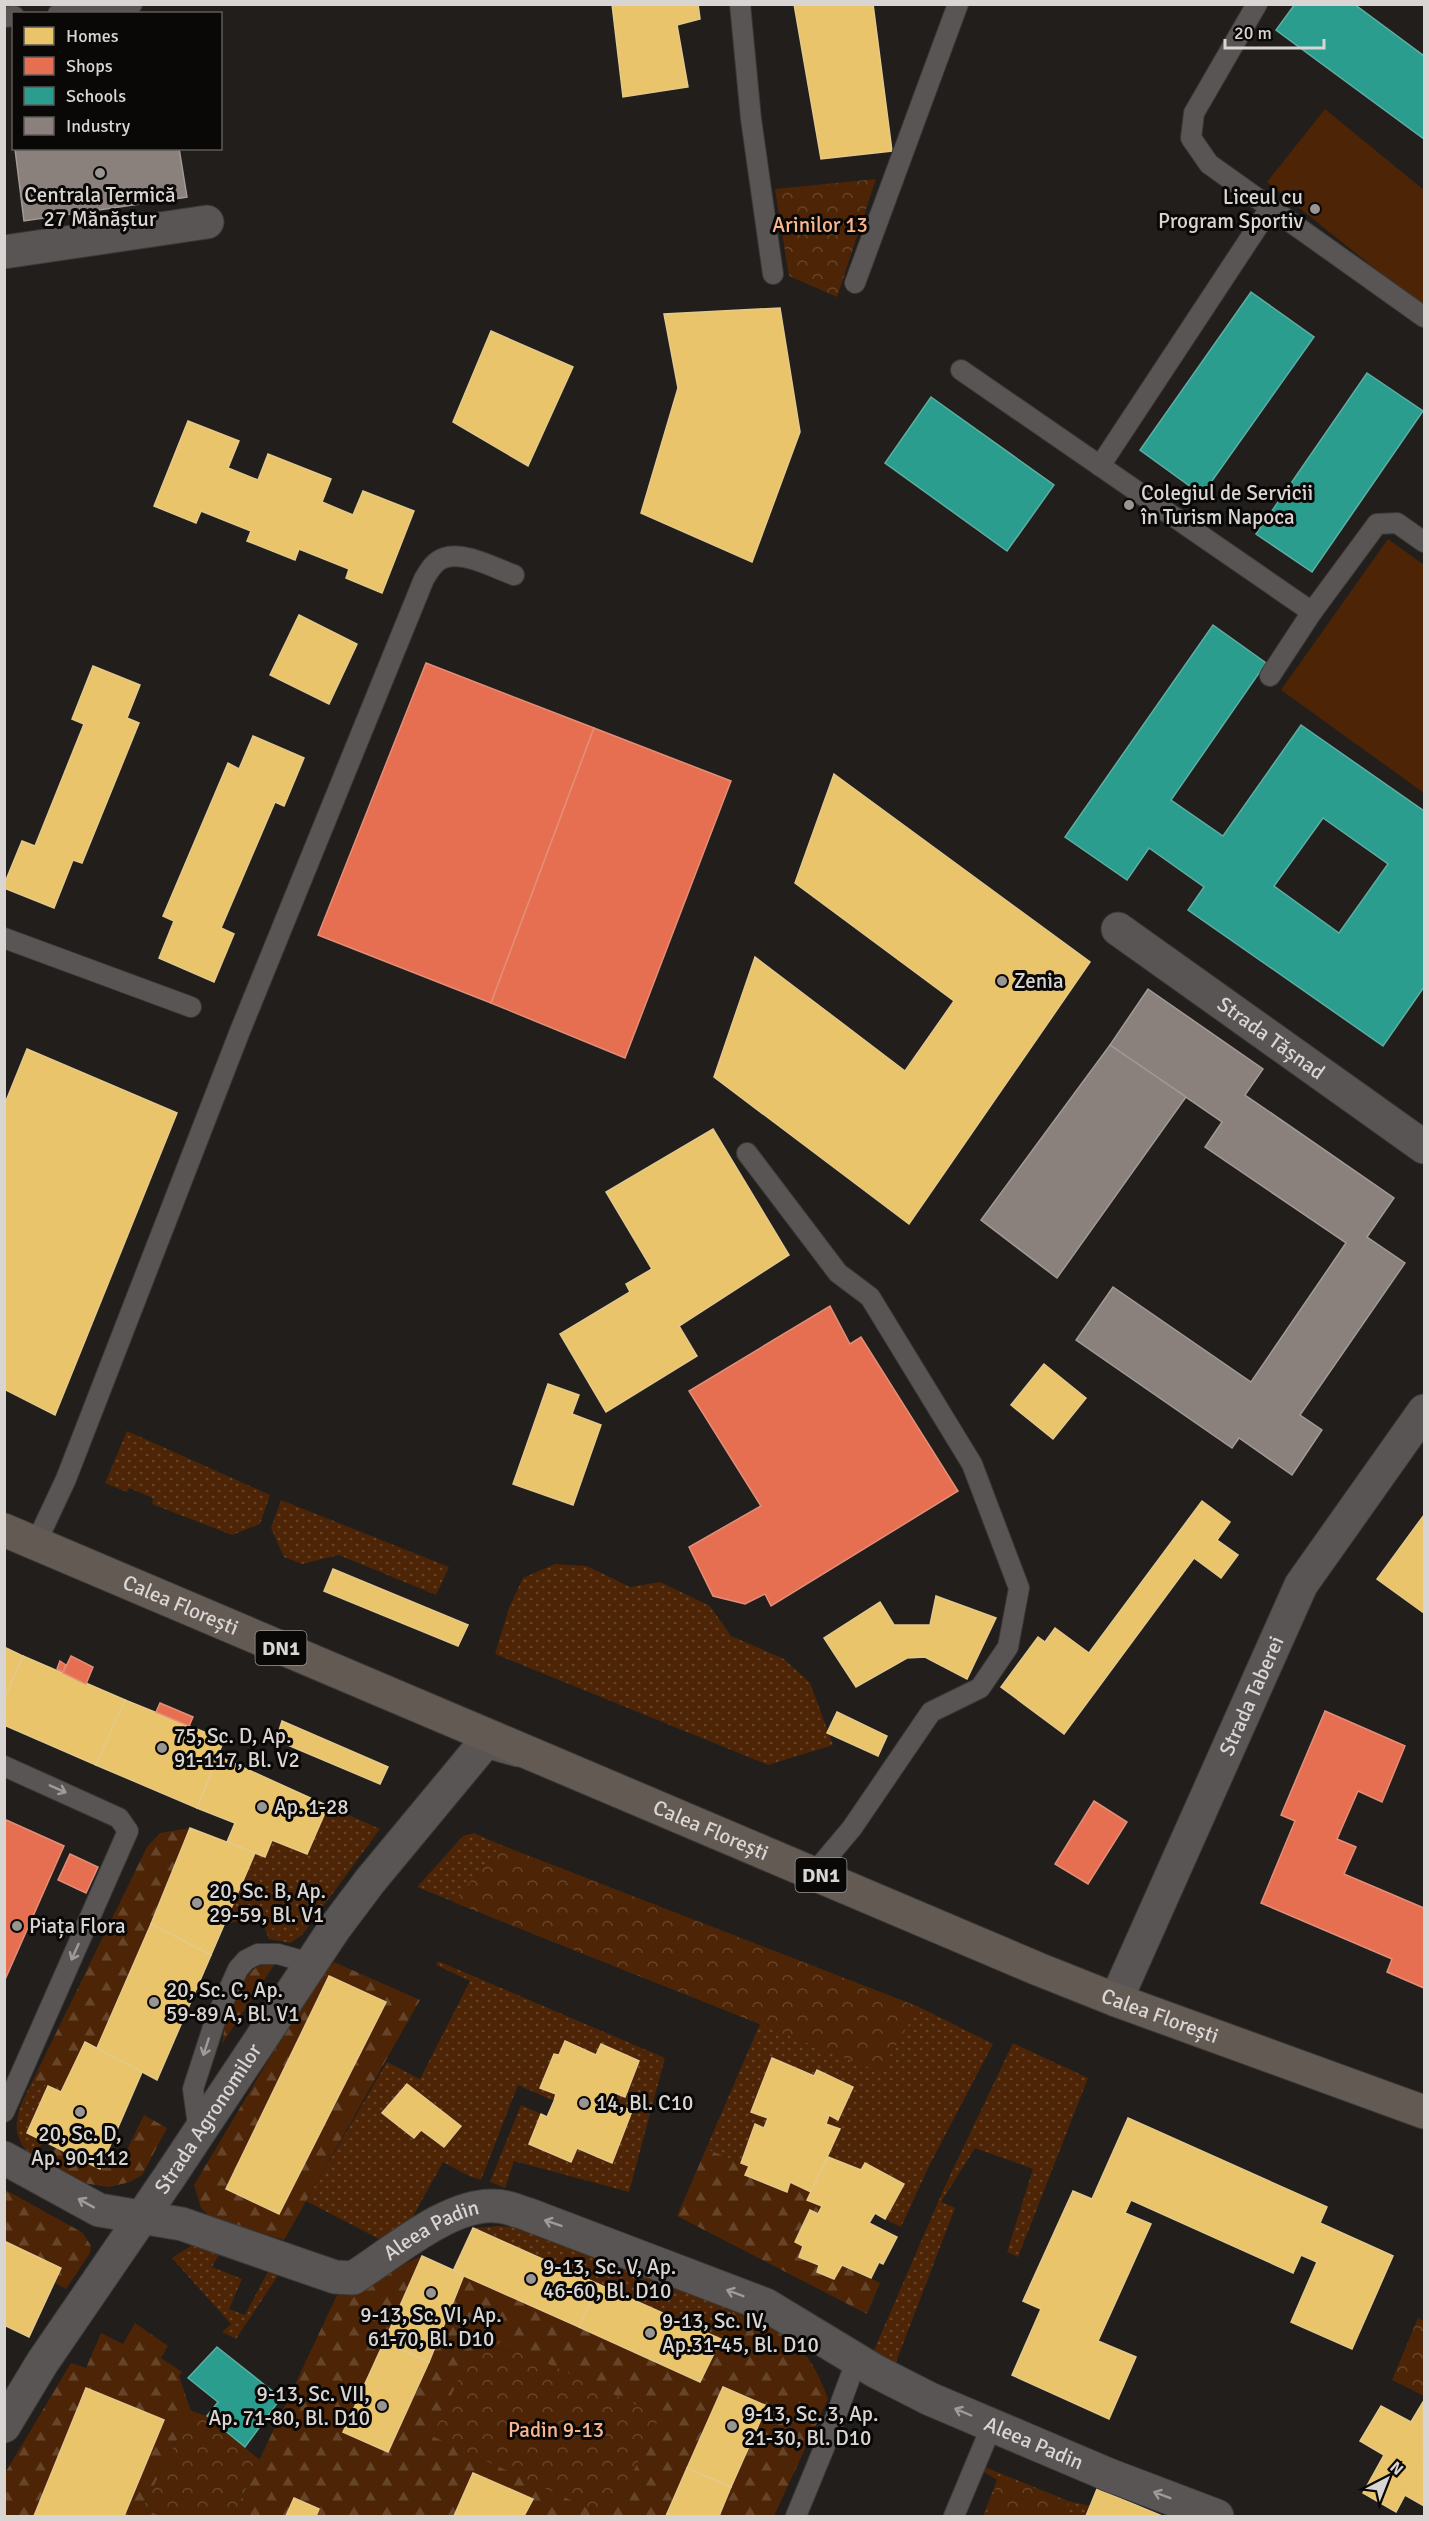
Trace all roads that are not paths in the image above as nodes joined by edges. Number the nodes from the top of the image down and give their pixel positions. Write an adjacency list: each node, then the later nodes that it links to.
1 (132, 4): 5 (lane)
2 (740, 4): 9 (lane)
3 (958, 4): 10 (lane)
4 (1257, 4): 6 (lane)
5 (73, 12)
6 (1270, 208): 11 (lane); 13 (lane)
7 (207, 222): 8 (street)
8 (4, 252)
9 (772, 274)
10 (855, 283)
11 (1425, 317)
12 (961, 370): 13 (lane)
13 (1100, 466): 16 (lane)
14 (1425, 542): 16 (lane)
15 (514, 575): 25 (lane)
16 (1312, 612): 17 (lane)
17 (1270, 676)
18 (1118, 929): 21 (street, Strada Tășnad)
19 (4, 938): 20 (lane)
20 (191, 1007)
21 (1425, 1147)
22 (747, 1153): 28 (lane)
23 (1425, 1411): 30 (street, Strada Taberei)
24 (4, 1530): 25 (main road, Calea Florești / DN1)
25 (36, 1543): 26 (main road, Calea Florești / DN1)
26 (526, 1752): 28 (main road, Calea Florești / DN1); 29 (street, Strada Agronomilor)
27 (4, 1766): 33 (lane, one-way to 33)
28 (814, 1872): 30 (main road, Calea Florești / DN1)
29 (310, 1963): 36 (street, Strada Agronomilor); 36 (lane, one-way to 36)
30 (1116, 2000): 31 (main road, Calea Florești / DN1)
31 (1387, 2097): 32 (main road); 34 (main road, Calea Florești / DN1); 35 (main road)
32 (1425, 2106)
33 (4, 2112)
34 (1425, 2112)
35 (1425, 2118)
36 (199, 2132): 38 (street, Strada Agronomilor)
37 (4, 2158): 38 (street, Aleea Padin, one-way to 37)
38 (142, 2217): 39 (street, Aleea Padin, one-way to 38); 41 (street, Strada Agronomilor)
39 (857, 2359): 40 (street, Aleea Padin, one-way to 39); 42 (lane)
40 (992, 2425): 43 (lane); 44 (street, Aleea Padin, one-way to 40)
41 (4, 2426)
42 (795, 2517)
43 (954, 2517)
44 (1217, 2517)

